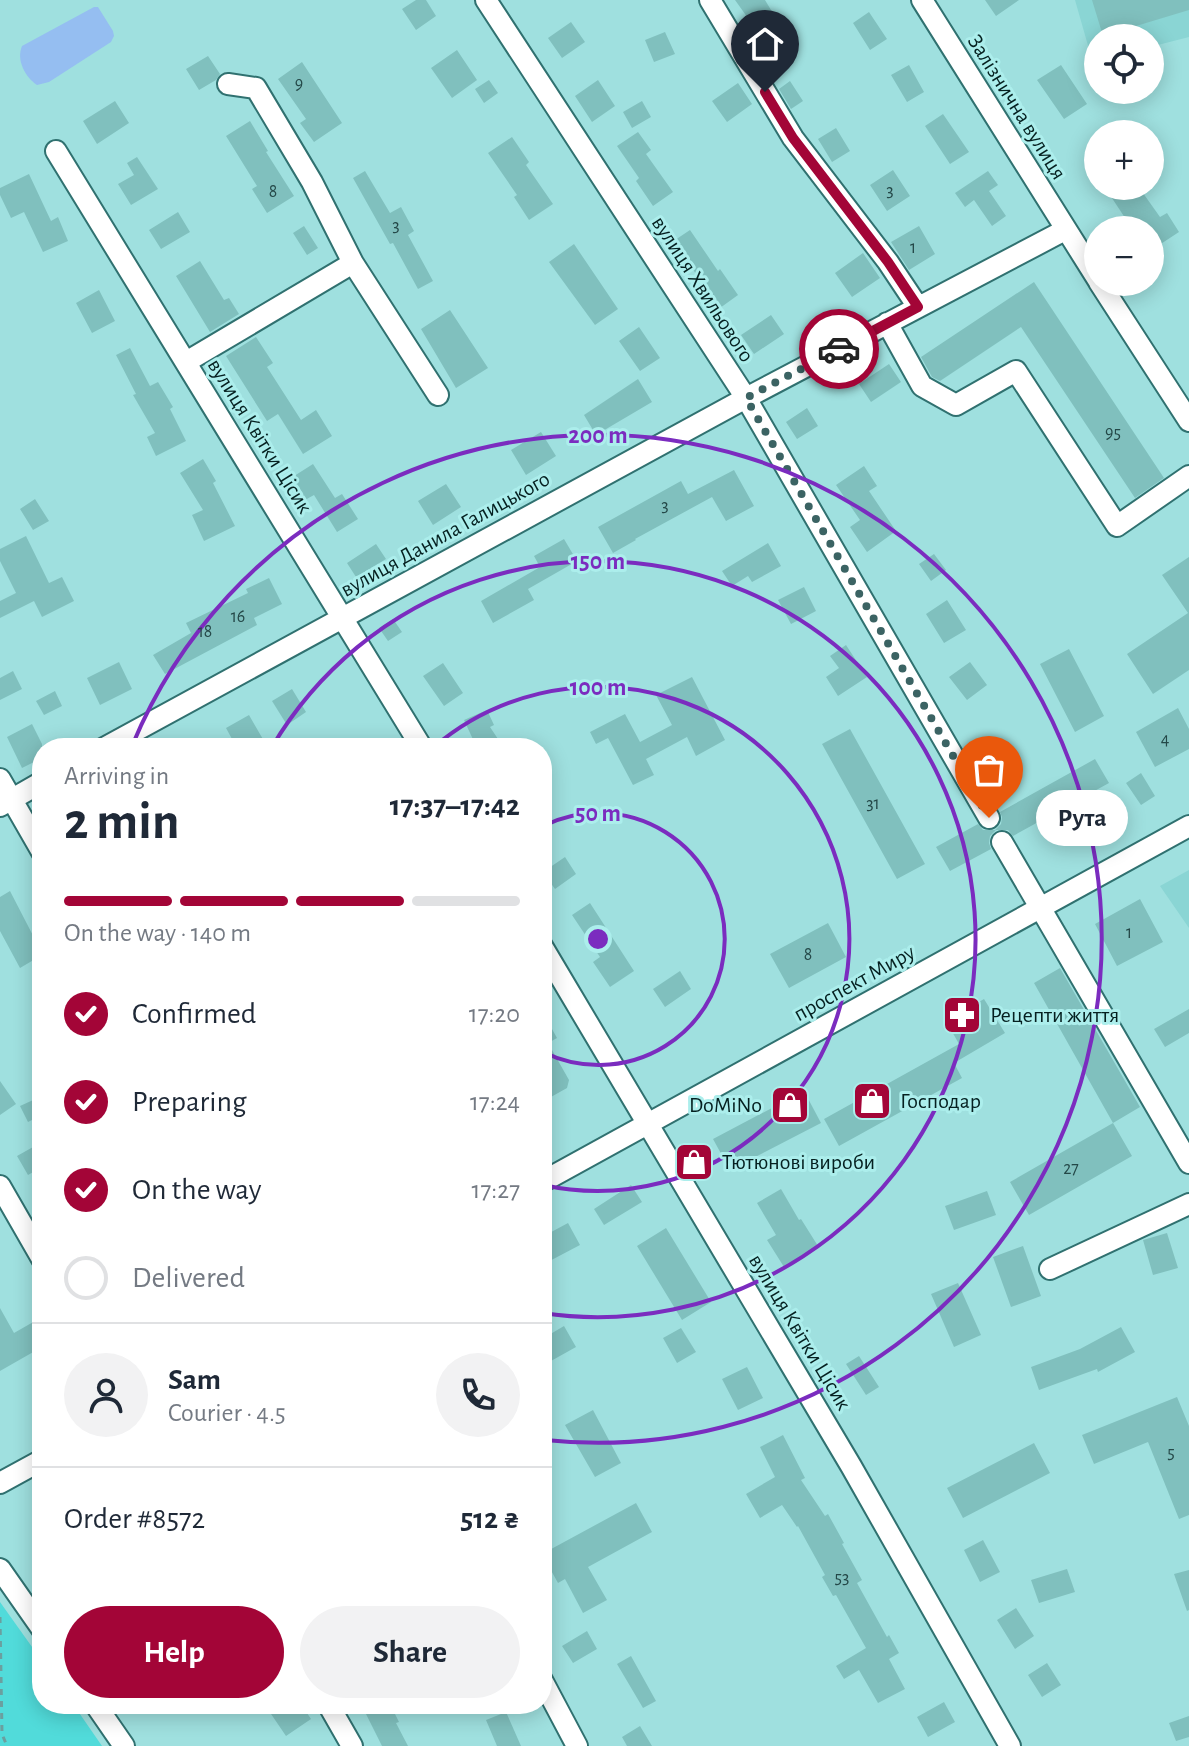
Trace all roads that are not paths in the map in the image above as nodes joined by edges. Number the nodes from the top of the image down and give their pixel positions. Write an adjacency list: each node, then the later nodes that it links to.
1 (486, 0): 14 (street, вулиця Хвильового)
2 (710, 0): 10 (street)
3 (922, 0): 6 (street, Залізнична вулиця)
4 (228, 84): 8 (street)
5 (56, 151): 12 (street, вулиця Квітки Цісик)
6 (1065, 230): 7 (street, Залізнична вулиця); 10 (street, вулиця Данила Галицького)
7 (1084, 259)
8 (353, 263): 12 (street); 13 (street)
9 (1108, 296): 15 (street, Залізнична вулиця)
10 (918, 307): 11 (street, вулиця Данила Галицького)
11 (887, 323): 14 (street, вулиця Данила Галицького); 16 (street)
12 (186, 362): 17 (street, вулиця Квітки Цісик)
13 (438, 395)
14 (746, 398): 17 (street, вулиця Данила Галицького); 23 (street, вулиця Хвильового)
15 (1189, 421)
16 (1189, 476)
17 (343, 617): 18 (street, вулиця Данила Галицького); 19 (street, вулиця Квітки Цісик)
18 (122, 738)
19 (416, 738)
20 (0, 779): 22 (street)
21 (32, 788): 22 (street)
22 (6, 802): 25 (street)
23 (989, 818)
24 (1189, 826): 27 (street, проспект Миру)
25 (32, 838)
26 (1002, 842): 27 (street)
27 (1040, 907): 29 (street, проспект Миру); 30 (street)
28 (552, 963): 29 (street, вулиця Квітки Цісик)
29 (648, 1124): 31 (street, проспект Миру); 46 (street, вулиця Квітки Цісик)
30 (1189, 1163)
31 (552, 1177)
32 (0, 1186): 34 (street)
33 (1189, 1204): 35 (street)
34 (32, 1242)
35 (1050, 1269)
36 (32, 1465): 37 (street)
37 (0, 1483)
38 (0, 1569): 39 (street)
39 (32, 1615)
40 (552, 1699): 45 (street)
41 (102, 1714): 43 (street)
42 (334, 1714): 44 (street)
43 (124, 1746)
44 (352, 1746)
45 (577, 1746)
46 (1010, 1746)

